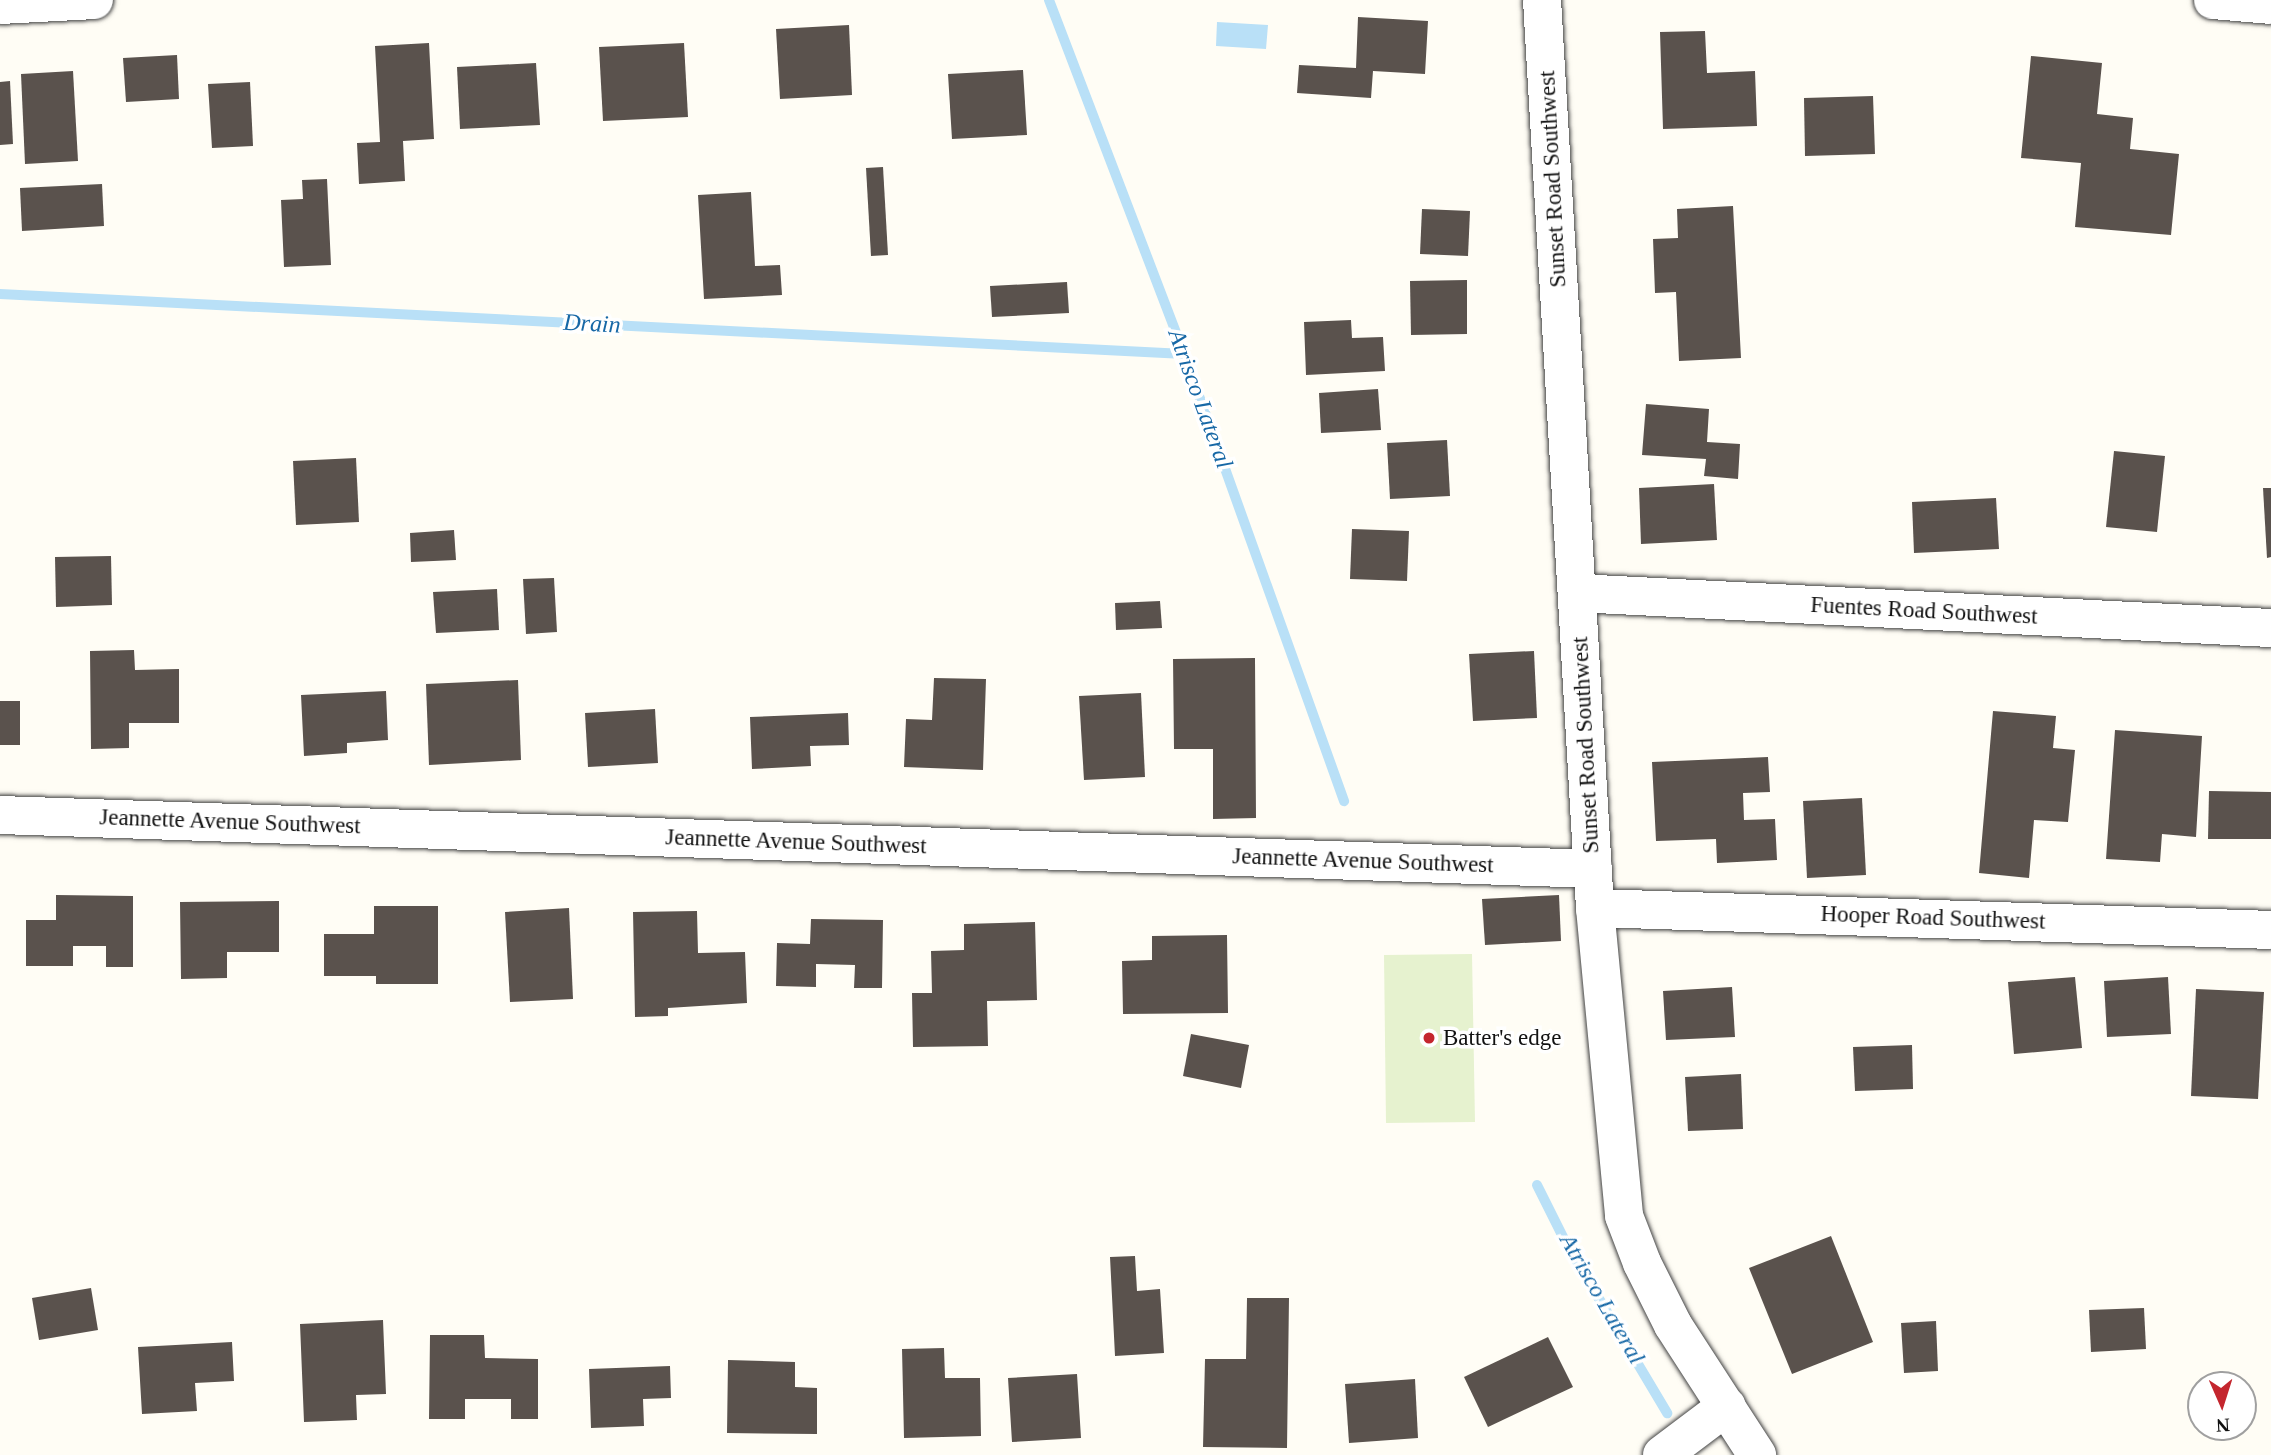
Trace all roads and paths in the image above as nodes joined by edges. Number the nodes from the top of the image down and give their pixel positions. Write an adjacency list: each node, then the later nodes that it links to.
1 (94, 0): 4 (street)
2 (1542, 0): 6 (street, Sunset Road Southwest)
3 (2213, 0): 5 (street)
4 (0, 5)
5 (2271, 5)
6 (1577, 593): 7 (street, Fuentes Road Southwest); 9 (street, Sunset Road Southwest)
7 (2271, 628)
8 (0, 815): 9 (street, Jeannette Avenue Southwest)
9 (1593, 869): 10 (street, Sunset Road Southwest)
10 (1595, 908): 11 (street, Hooper Road Southwest); 12 (street, Sunset Road Southwest)
11 (2271, 930)
12 (1727, 1406): 13 (street); 14 (street, Sunset Road Southwest)
13 (1662, 1455)
14 (1757, 1455)

